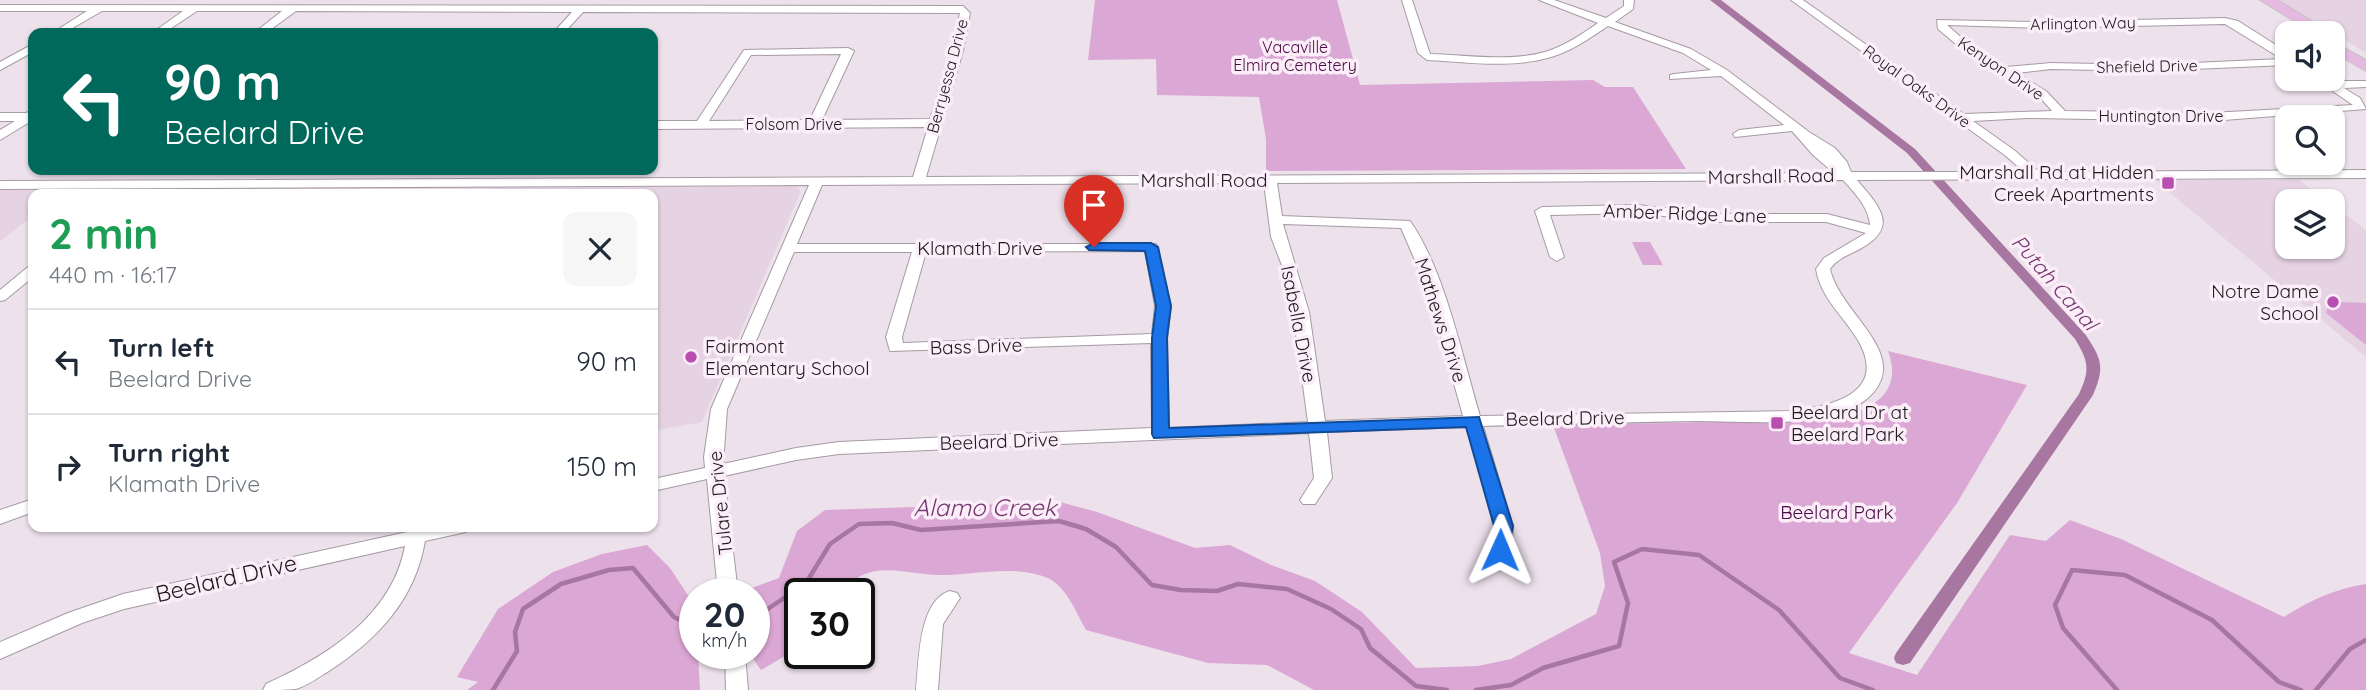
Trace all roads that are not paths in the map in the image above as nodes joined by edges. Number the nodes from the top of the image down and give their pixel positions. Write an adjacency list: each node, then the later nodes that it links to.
1 (208, 0): 10 (street)
2 (1407, 0): 16 (street)
3 (1544, 0): 16 (street)
4 (1629, 0): 16 (street)
5 (1796, 0): 40 (street, Royal Oaks Drive)
6 (2256, 0): 14 (main road)
7 (2267, 0): 15 (main road)
8 (656, 4): 13 (street, Berryessa Drive); 41 (street, Berryessa Drive)
9 (100, 7): 10 (street, Berryessa Drive); 12 (street, Berryessa Drive); 18 (street)
10 (197, 7): 11 (street, Berryessa Drive); 19 (street)
11 (295, 7): 13 (street, Berryessa Drive); 20 (street)
12 (0, 8)
13 (580, 9): 21 (street)
14 (2291, 21)
15 (2303, 21)
16 (1606, 22): 31 (street)
17 (1941, 22): 24 (street, Arlington Way); 30 (street, Kenyon Drive)
18 (65, 28)
19 (165, 28)
20 (266, 28)
21 (563, 28)
22 (2345, 45): 26 (main road)
23 (28, 50): 29 (street)
24 (2275, 51)
25 (2345, 53): 28 (main road)
26 (2366, 58)
27 (2275, 60): 30 (street, Shefield Drive)
28 (2366, 66)
29 (0, 67)
30 (2007, 70): 36 (street, Kenyon Drive)
31 (1723, 72): 32 (street); 45 (street)
32 (1674, 77)
33 (2345, 83): 34 (street)
34 (2366, 84)
35 (2337, 91): 36 (street, Huntington Drive)
36 (2062, 115): 40 (street, Huntington Drive)
37 (28, 116): 38 (street)
38 (0, 117)
39 (28, 118): 47 (street)
40 (1962, 118): 51 (street, Royal Oaks Drive)
41 (934, 123): 44 (street, Folsom Drive); 54 (street, Berryessa Drive)
42 (658, 124): 43 (street, Folsom Drive)
43 (701, 124): 44 (street, Folsom Drive); 44 (street)
44 (814, 124)
45 (1800, 131): 46 (street); 50 (street)
46 (1739, 134)
47 (0, 136)
48 (2366, 174): 51 (street, Marshall Road)
49 (429, 175): 55 (street)
50 (1845, 175): 51 (street, Marshall Road); 52 (street, Marshall Road); 61 (street)
51 (2035, 175)
52 (1270, 180): 54 (street, Marshall Road); 60 (street, Isabella Drive)
53 (817, 181): 54 (street, Marshall Road); 55 (street, Marshall Road); 62 (street, Tulare Drive)
54 (918, 181)
55 (422, 183): 56 (street, Marshall Road); 59 (street)
56 (141, 184): 57 (street, Marshall Road); 58 (street)
57 (0, 185)
58 (134, 189)
59 (416, 189)
60 (1276, 220): 68 (street, Mathews Drive); 69 (street, Isabella Drive)
61 (1875, 231): 64 (street, Amber Ridge Lane); 68 (street, Beelard Drive)
62 (789, 248): 63 (street, Klamath Drive); 71 (street, Tulare Drive)
63 (920, 248): 67 (street, Klamath Drive); 67 (street, Bass Drive)
64 (1557, 257)
65 (28, 274): 66 (street)
66 (0, 297)
67 (1160, 338): 70 (street, Klamath Drive)
68 (1472, 421): 69 (street, Beelard Drive); 78 (street)
69 (1317, 427): 70 (street, Beelard Drive); 73 (street, Isabella Drive)
70 (1161, 434): 71 (street, Beelard Drive)
71 (715, 471): 72 (street, Beelard Drive); 79 (street, Tulare Drive)
72 (658, 484)
73 (1309, 500)
74 (28, 507): 75 (street)
75 (0, 517)
76 (435, 532): 77 (street, Beelard Drive)
77 (416, 536): 81 (street, Beelard Drive); 83 (street)
78 (1496, 564)
79 (726, 578)
80 (950, 598): 85 (street)
81 (0, 650)
82 (736, 669): 84 (street)
83 (274, 690)
84 (737, 690)
85 (927, 690)

